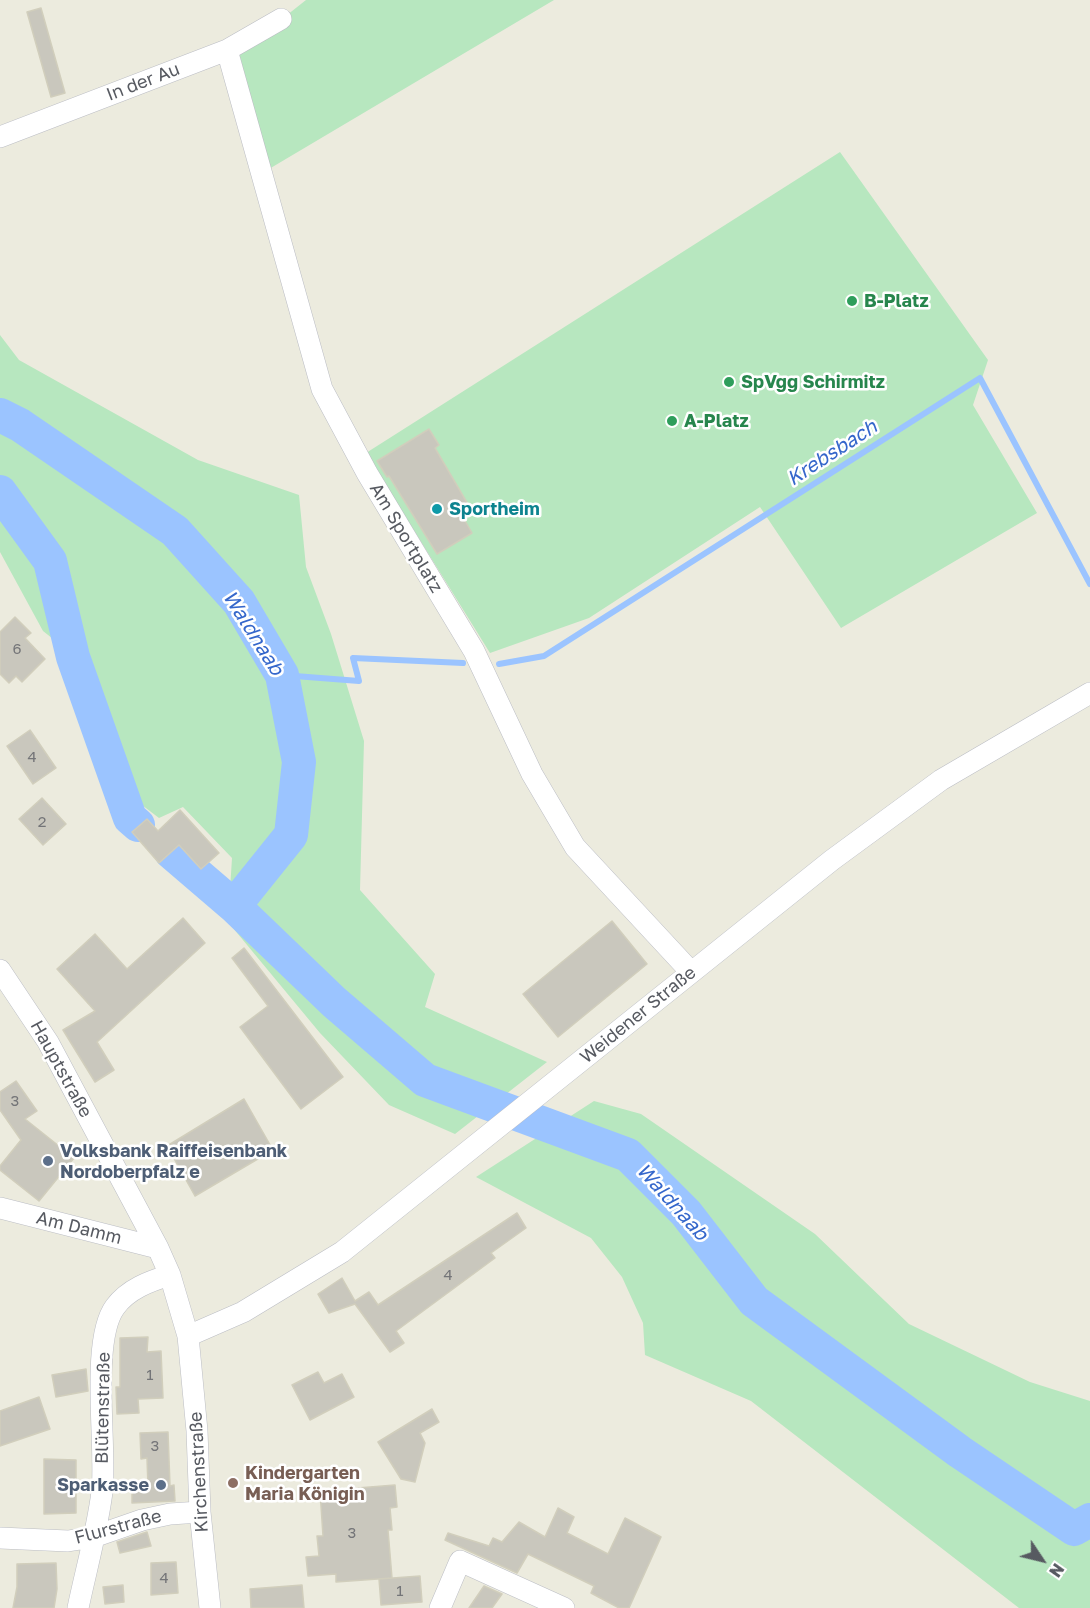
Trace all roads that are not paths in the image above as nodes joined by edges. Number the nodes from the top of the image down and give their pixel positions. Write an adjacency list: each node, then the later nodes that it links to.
1 (281, 19): 2 (street, In der Au)
2 (227, 50): 3 (street, In der Au); 6 (street, Am Sportplatz)
3 (0, 137)
4 (1090, 693): 6 (street, Weidener Straße)
5 (0, 970): 8 (street, Hauptstraße)
6 (691, 972): 10 (street, Weidener Straße)
7 (0, 1208): 8 (street, Am Damm)
8 (158, 1248): 9 (street, Hauptstraße)
9 (170, 1275): 10 (street, Hauptstraße); 12 (street, Blütenstraße)
10 (188, 1336): 11 (street, Kirchenstraße)
11 (200, 1512): 12 (street, Flurstraße); 15 (street, Kirchenstraße)
12 (93, 1537): 13 (street, Flurstraße); 14 (street, Blütenstraße)
13 (0, 1538)
14 (78, 1608)
15 (210, 1608)
16 (440, 1608): 17 (street)
17 (564, 1608)

